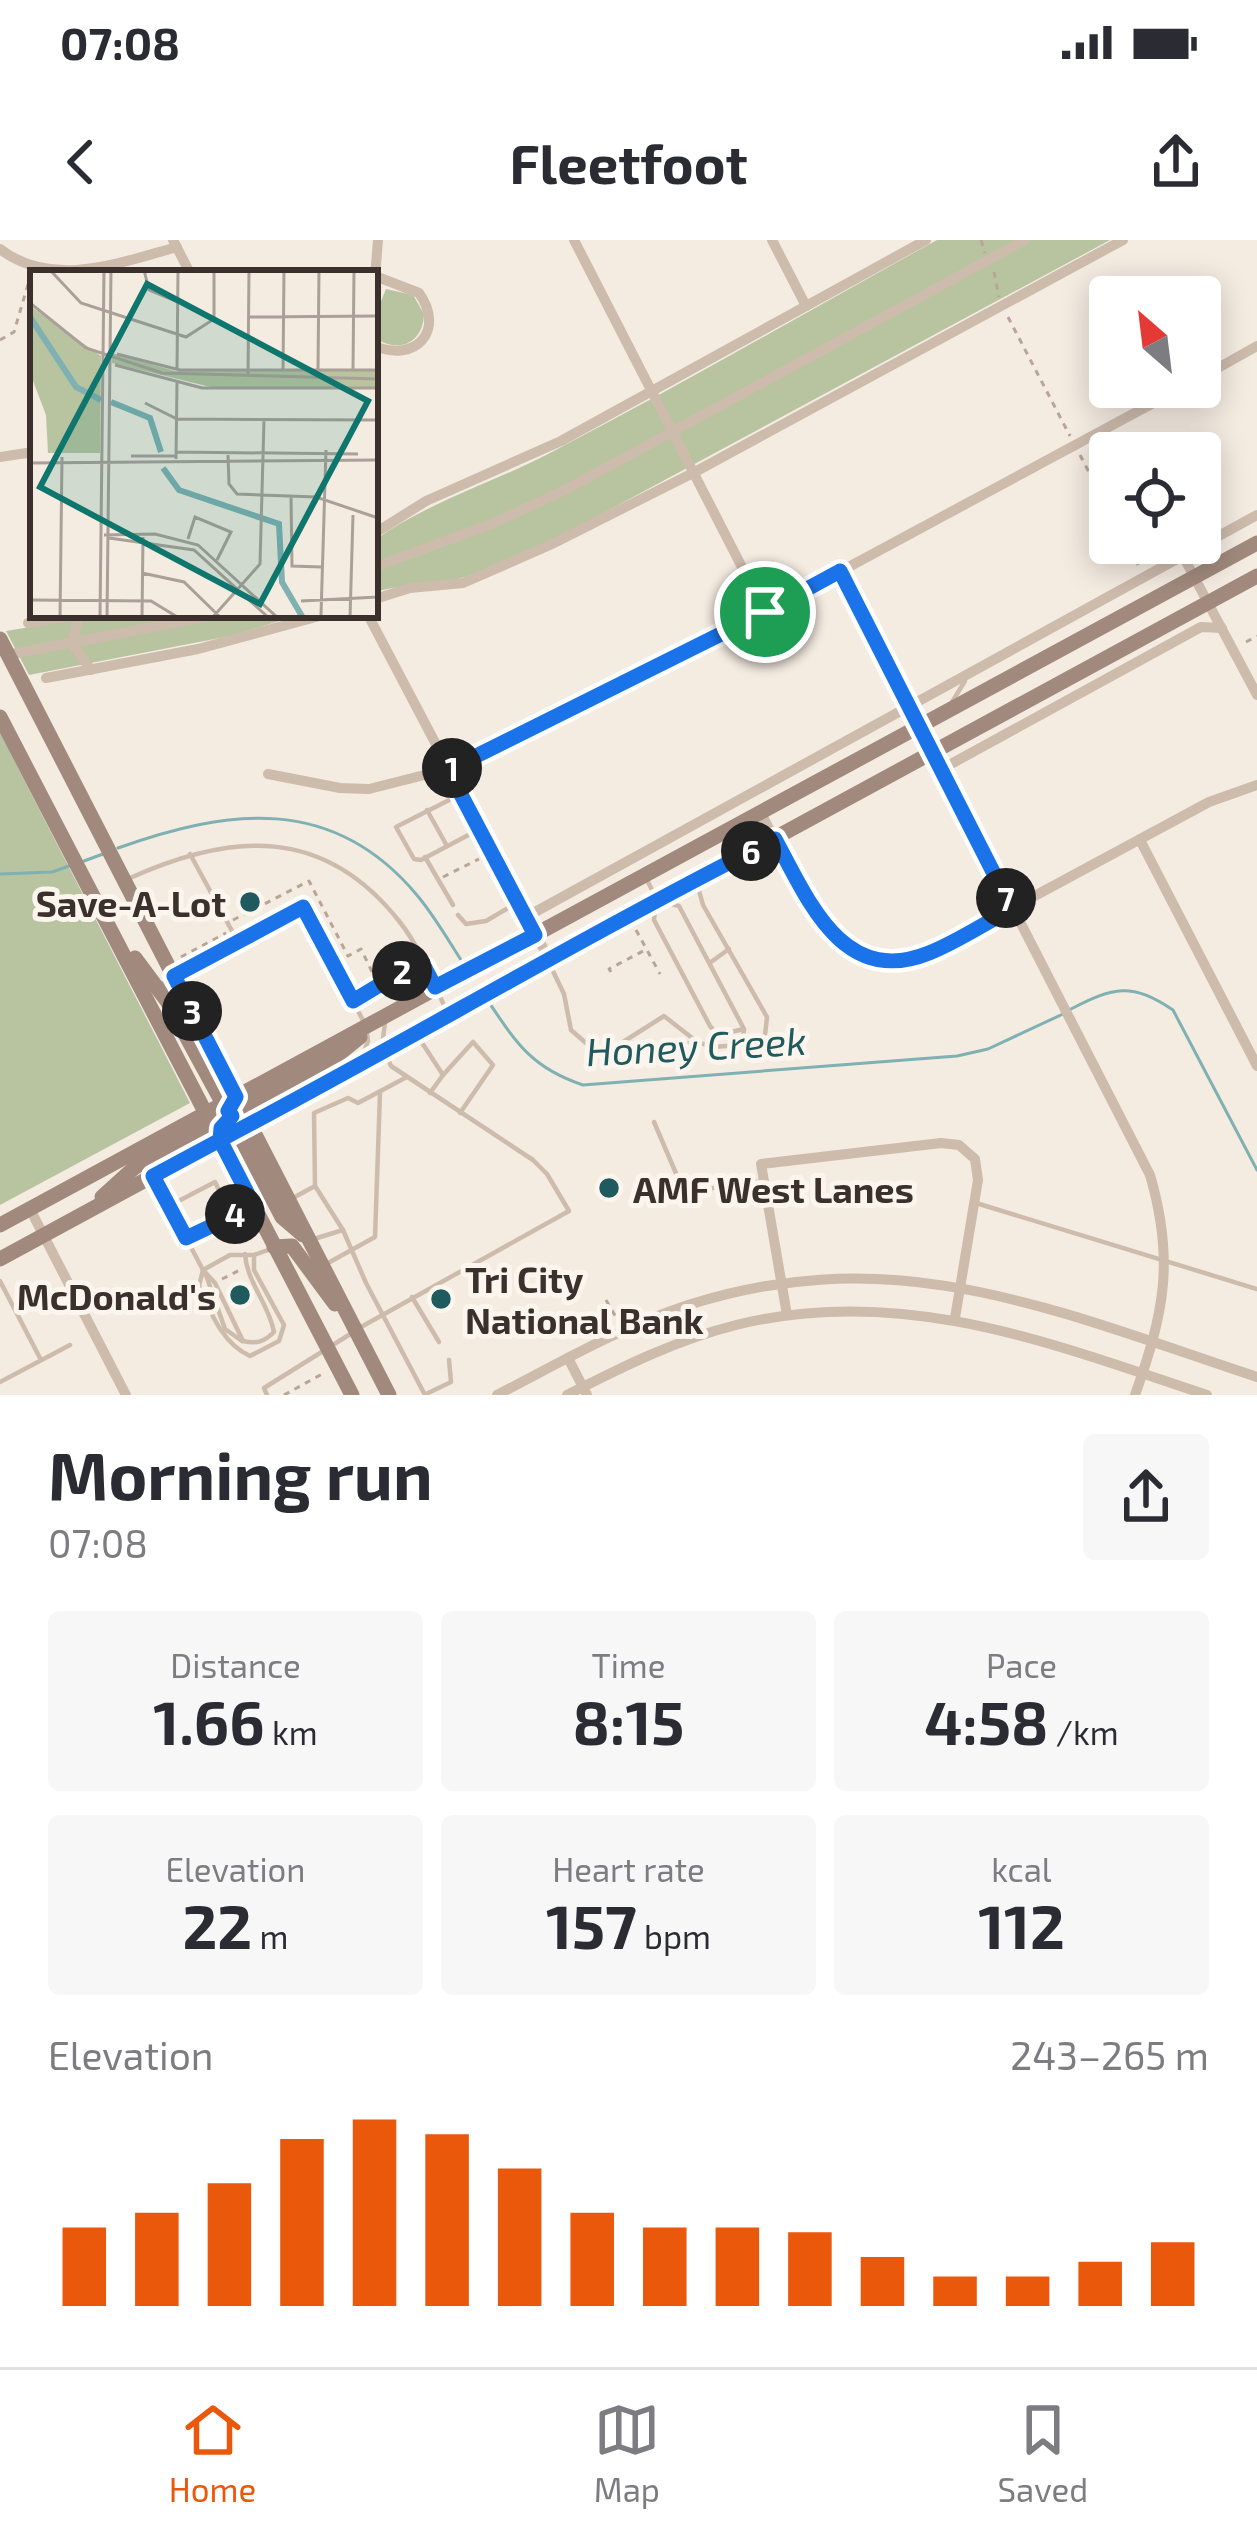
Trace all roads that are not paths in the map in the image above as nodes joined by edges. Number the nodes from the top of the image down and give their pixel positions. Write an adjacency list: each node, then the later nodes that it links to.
1 (377, 240): 11 (street)
2 (574, 240): 17 (street)
3 (772, 240): 13 (street)
4 (926, 240): 13 (street)
5 (1024, 240): 19 (street)
6 (1123, 240): 22 (street)
7 (175, 244): 10 (street)
8 (0, 249): 9 (street)
9 (49, 270)
10 (74, 270)
11 (375, 270)
12 (378, 277): 15 (street)
13 (806, 306): 17 (street)
14 (1257, 346): 16 (street)
15 (378, 347)
16 (1221, 366)
17 (652, 393): 19 (street); 24 (street)
18 (1146, 408): 30 (street)
19 (673, 433): 22 (street); 29 (street)
20 (30, 453): 21 (street)
21 (0, 458)
22 (693, 473): 33 (street); 35 (street)
23 (1257, 515): 25 (street)
24 (378, 531)
25 (1221, 535)
26 (1257, 543): 32 (main road)
27 (1168, 564): 47 (street)
28 (1187, 564): 32 (street)
29 (378, 566)
30 (840, 571): 35 (street); 51 (street)
31 (1257, 576): 34 (main road)
32 (1194, 577): 34 (street); 53 (main road)
33 (378, 598)
34 (1208, 603): 42 (main road); 43 (street)
35 (765, 612): 58 (street)
36 (57, 618): 41 (street)
37 (77, 618): 44 (street)
38 (200, 618): 44 (street)
39 (312, 618): 48 (street)
40 (370, 618): 58 (street)
41 (28, 622)
42 (1174, 622): 46 (lane); 55 (main road)
43 (1222, 628): 46 (street); 50 (street)
44 (71, 644): 45 (street); 48 (street)
45 (3, 650): 70 (main road)
46 (1154, 653): 56 (street)
47 (977, 668): 51 (street); 53 (lane)
48 (91, 670): 49 (street)
49 (46, 678)
50 (1257, 695)
51 (908, 706): 54 (street); 78 (street)
52 (0, 717): 87 (main road)
53 (937, 717): 54 (main road)
54 (919, 727): 57 (street); 63 (main road)
55 (976, 730): 56 (lane); 57 (main road)
56 (1012, 730): 57 (street)
57 (936, 762): 65 (main road); 76 (street)
58 (448, 770): 59 (street); 61 (street)
59 (268, 774)
60 (1257, 784): 66 (street)
61 (460, 794): 62 (lane); 64 (street)
62 (427, 810): 67 (lane); 69 (lane)
63 (761, 813): 65 (street); 71 (main road)
64 (479, 830): 67 (lane); 74 (street)
65 (775, 839): 72 (main road); 76 (street)
66 (1140, 840): 76 (street); 98 (street)
67 (447, 847): 69 (lane)
68 (190, 854): 70 (lane); 80 (lane); 84 (lane)
69 (425, 857): 75 (lane)
70 (122, 874): 85 (main road)
71 (645, 875): 73 (lane); 79 (main road)
72 (695, 880): 73 (main road); 81 (lane)
73 (657, 899): 82 (main road); 83 (lane); 92 (lane)
74 (518, 903): 77 (lane); 78 (street)
75 (453, 905)
76 (1012, 909): 127 (street)
77 (458, 915)
78 (526, 917): 79 (street)
79 (535, 935): 82 (street); 86 (main road)
80 (238, 942): 85 (lane); 88 (lane)
81 (729, 950): 83 (lane); 95 (lane)
82 (550, 962): 90 (main road); 97 (lane)
83 (711, 962): 92 (lane)
84 (425, 968): 86 (lane); 88 (lane)
85 (174, 976): 87 (lane); 106 (main road)
86 (441, 984): 89 (main road); 90 (lane)
87 (151, 990): 106 (main road)
88 (353, 1001): 91 (lane)
89 (401, 1006): 91 (main road); 96 (lane)
90 (457, 1013): 93 (main road)
91 (371, 1024): 99 (lane); 106 (main road)
92 (744, 1029): 95 (lane)
93 (416, 1034): 96 (main road); 100 (lane)
94 (696, 1041): 95 (lane); 97 (lane); 97 (lane)
95 (742, 1045)
96 (382, 1052): 99 (main road); 101 (lane)
97 (607, 1052)
98 (1257, 1066)
99 (342, 1074): 104 (lane); 106 (main road)
100 (443, 1075): 103 (lane); 105 (lane)
101 (405, 1078): 102 (lane); 103 (lane)
102 (380, 1092): 104 (lane); 123 (lane)
103 (430, 1093): 105 (lane)
104 (348, 1098): 110 (lane)
105 (460, 1113): 134 (lane)
106 (228, 1117): 108 (main road); 111 (main road); 114 (main road); 115 (main road); 116 (main road); 121 (main road)
107 (654, 1122): 109 (lane)
108 (153, 1176): 113 (lane); 115 (main road)
109 (764, 1181): 112 (street); 131 (street)
110 (315, 1186): 111 (lane); 118 (lane)
111 (289, 1200): 121 (main road)
112 (974, 1202): 127 (lane); 132 (street)
113 (169, 1206): 116 (lane); 120 (lane)
114 (30, 1209): 117 (main road); 119 (street)
115 (87, 1212): 119 (main road)
116 (242, 1212): 120 (lane); 122 (main road)
117 (0, 1225)
118 (343, 1230): 121 (lane); 123 (lane)
119 (44, 1235): 126 (main road); 152 (street)
120 (186, 1238): 129 (lane)
121 (310, 1240): 128 (main road)
122 (274, 1247): 125 (lane); 138 (main road); 143 (main road)
123 (350, 1251): 128 (lane); 135 (lane)
124 (244, 1254): 125 (lane); 129 (lane); 139 (lane)
125 (254, 1256): 129 (lane)
126 (0, 1259)
127 (1167, 1260): 133 (lane); 141 (street)
128 (323, 1266): 138 (main road)
129 (203, 1270): 139 (lane); 139 (lane)
130 (0, 1282): 145 (lane)
131 (783, 1282): 132 (street); 136 (street); 144 (street)
132 (960, 1286): 137 (street); 141 (street)
133 (1257, 1288)
134 (412, 1297): 135 (lane); 140 (lane)
135 (384, 1313): 138 (lane); 155 (lane)
136 (787, 1315): 137 (street); 150 (street)
137 (955, 1318): 147 (street)
138 (356, 1330): 143 (lane); 154 (main road)
139 (243, 1341)
140 (439, 1342)
141 (1154, 1343): 147 (street); 148 (street)
142 (70, 1345): 145 (lane)
143 (328, 1349): 151 (main road); 153 (lane)
144 (568, 1358): 150 (street); 156 (street)
145 (41, 1360): 149 (lane)
146 (449, 1360): 155 (lane)
147 (1143, 1374): 158 (street); 159 (street)
148 (1257, 1377)
149 (0, 1382)
150 (585, 1391): 157 (street)
151 (345, 1392)
152 (127, 1395)
153 (267, 1395)
154 (389, 1395)
155 (426, 1395)
156 (497, 1395)
157 (567, 1395)
158 (1135, 1395)
159 (1207, 1395)

